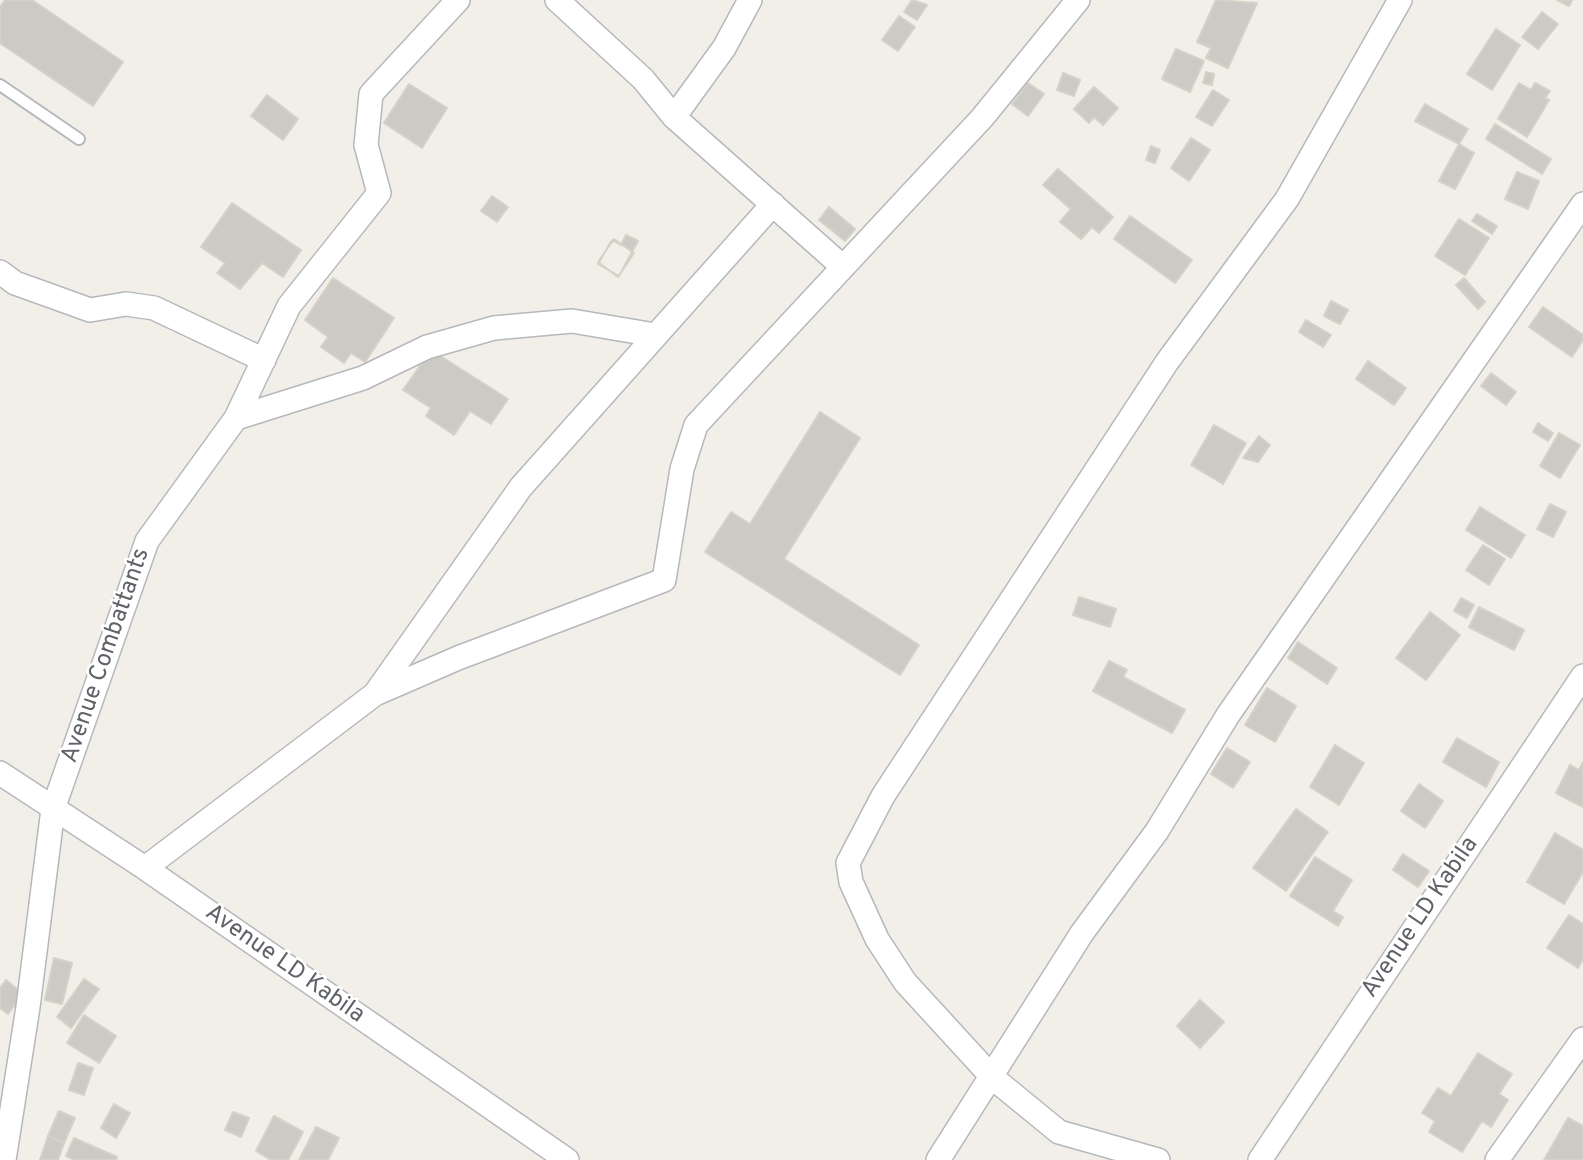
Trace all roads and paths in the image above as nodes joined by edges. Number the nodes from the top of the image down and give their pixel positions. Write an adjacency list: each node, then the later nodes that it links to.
1 (458, 0): 14 (street, Avenue Combattants)
2 (557, 0): 7 (street)
3 (750, 0): 7 (street)
4 (1078, 0): 11 (street)
5 (1400, 0): 22 (street)
6 (0, 85): 8 (lane)
7 (674, 117): 9 (street)
8 (79, 139)
9 (773, 204): 11 (street); 13 (street)
10 (1583, 204): 22 (street)
11 (843, 267): 17 (street)
12 (0, 272): 14 (street)
13 (655, 335): 15 (street); 17 (street)
14 (264, 360): 15 (street, Avenue Combattants)
15 (236, 418): 19 (street, Avenue Combattants)
16 (1583, 676): 27 (street, Avenue LD Kabila)
17 (375, 694): 20 (street)
18 (0, 773): 19 (street, Avenue LD Kabila)
19 (53, 809): 20 (street, Avenue LD Kabila); 23 (street, Avenue Combattants)
20 (145, 868): 24 (street, Avenue LD Kabila)
21 (1583, 1039): 28 (street)
22 (993, 1078): 25 (street); 26 (street)
23 (4, 1160)
24 (567, 1160)
25 (939, 1160)
26 (1158, 1160)
27 (1259, 1160)
28 (1497, 1160)

